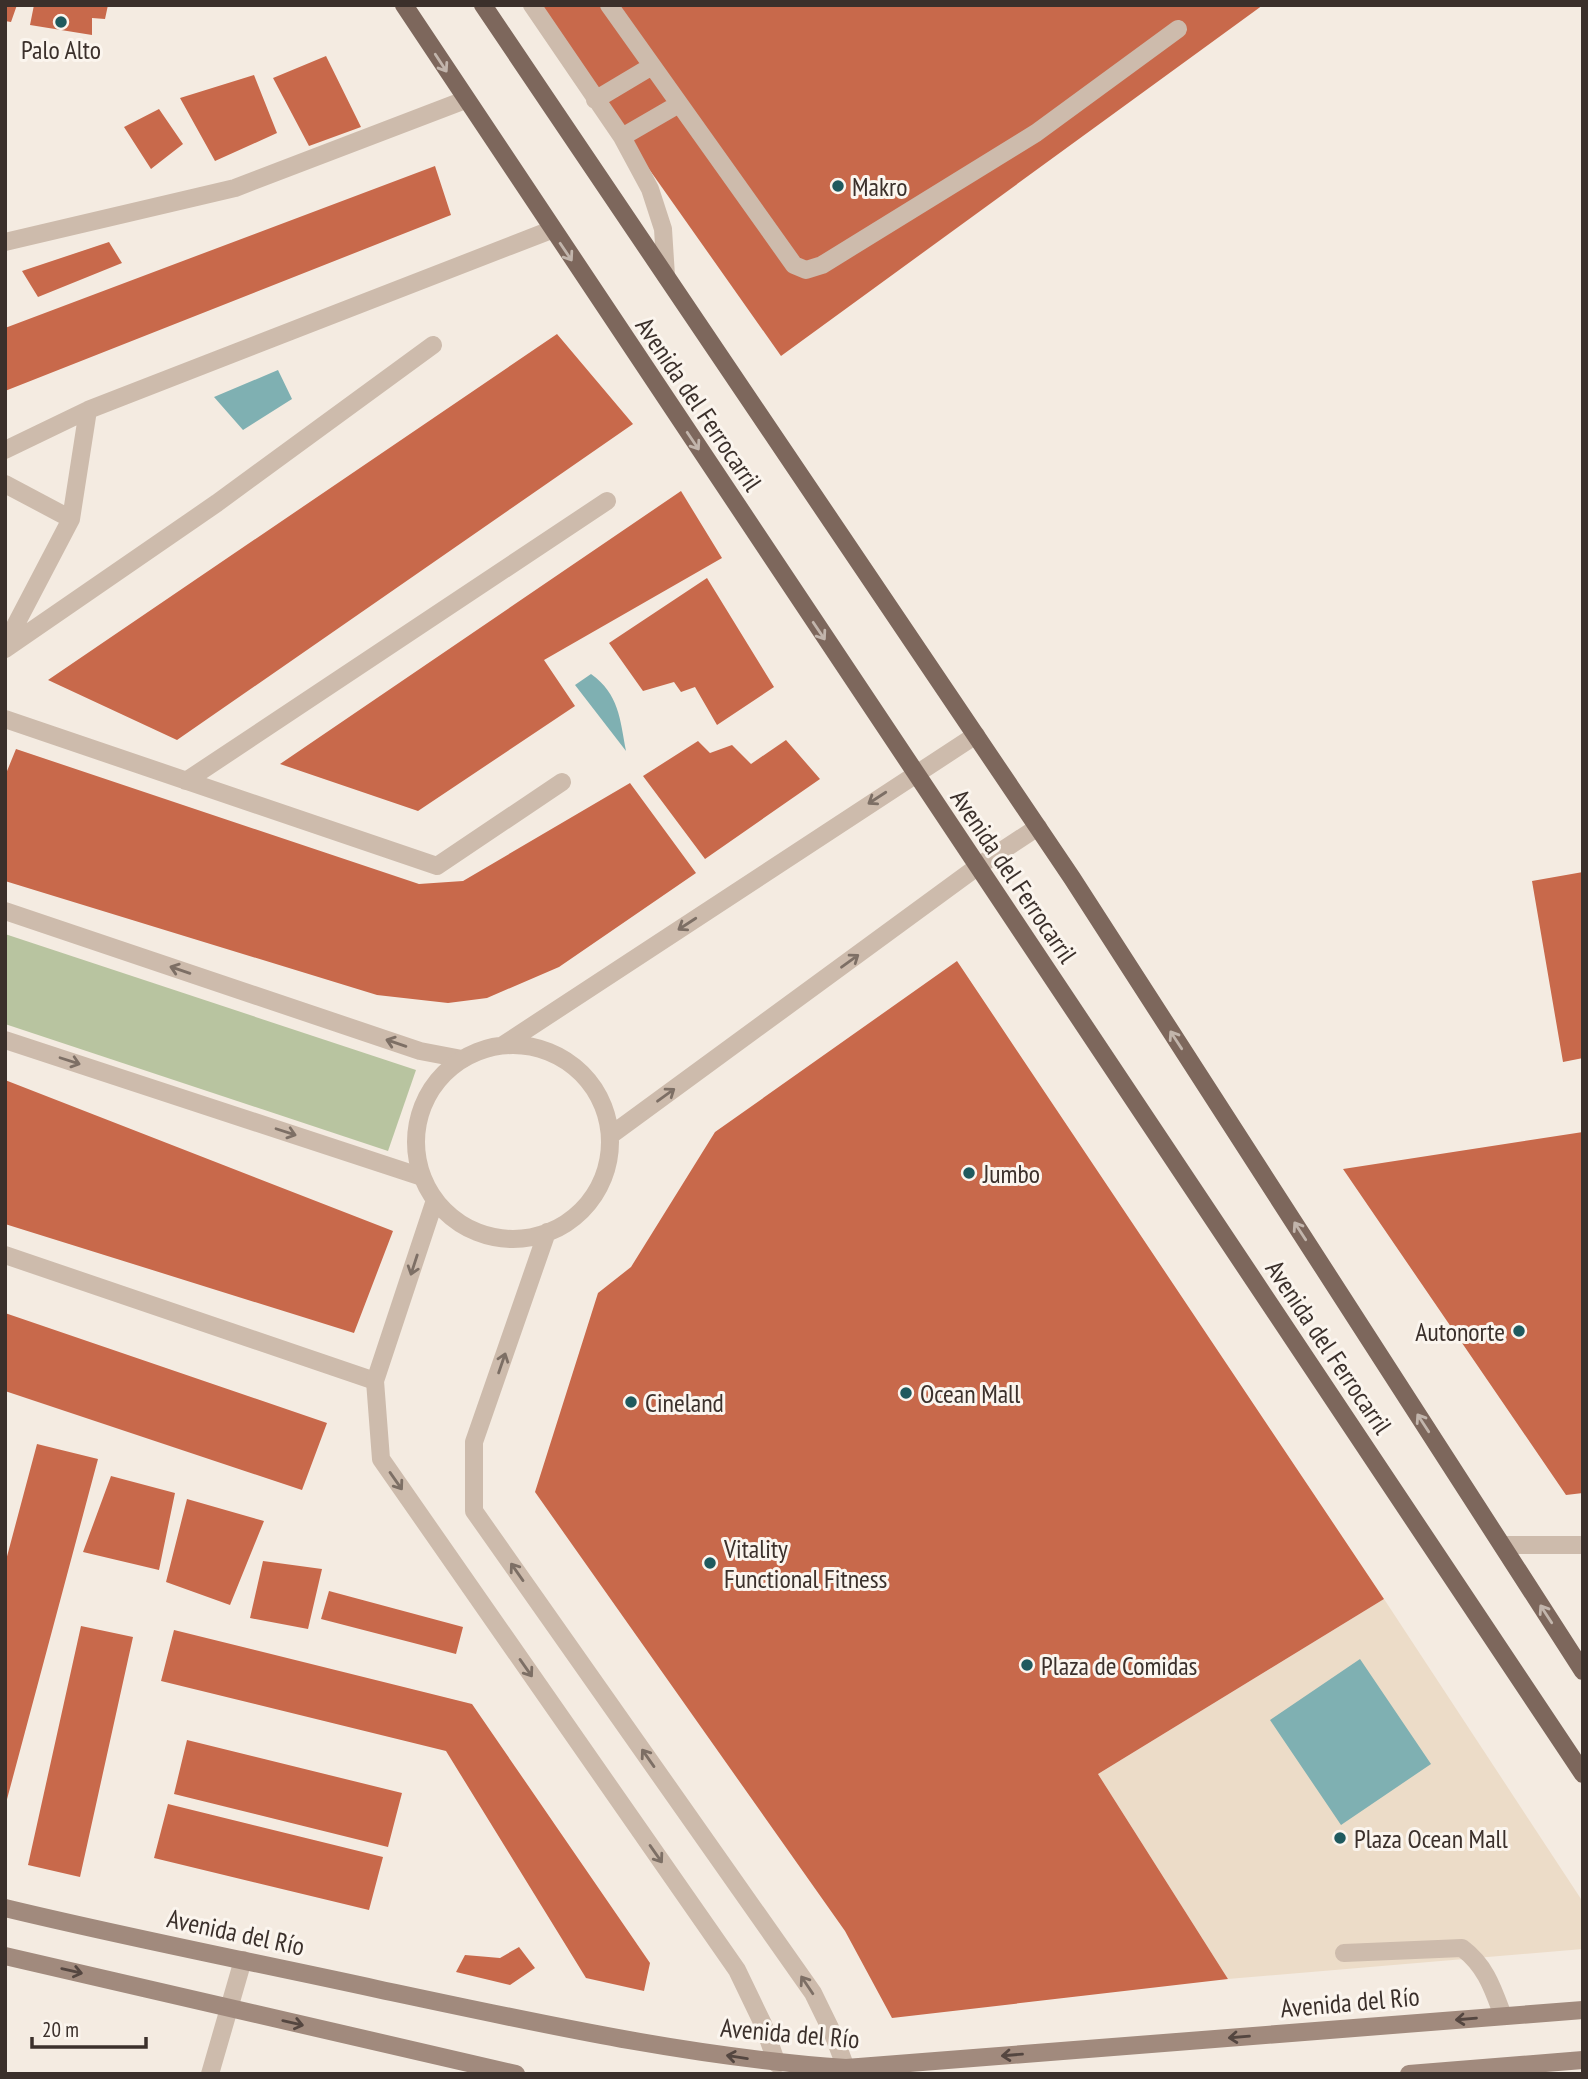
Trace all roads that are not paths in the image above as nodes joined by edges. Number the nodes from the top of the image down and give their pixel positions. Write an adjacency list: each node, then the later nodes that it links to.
1 (404, 5): 7 (main road, Avenida del Ferrocarril, one-way to 7)
2 (483, 5): 13 (main road, Avenida del Ferrocarril)
3 (531, 5): 8 (street)
4 (609, 5): 6 (street)
5 (1178, 29): 9 (street)
6 (652, 66): 8 (street); 9 (street)
7 (465, 100): 11 (main road, Avenida del Ferrocarril); 12 (street)
8 (595, 100): 10 (street)
9 (679, 104): 10 (street)
10 (622, 137): 13 (street)
11 (551, 230): 15 (street); 23 (main road, Avenida del Ferrocarril, one-way to 23)
12 (5, 242)
13 (666, 276): 22 (main road, Avenida del Ferrocarril)
14 (433, 345): 20 (street)
15 (88, 410): 16 (street); 19 (street)
16 (5, 450)
17 (5, 484): 19 (street)
18 (607, 501): 24 (street)
19 (71, 519): 20 (street)
20 (5, 647)
21 (5, 719): 24 (street)
22 (976, 735): 23 (street); 26 (main road, Avenida del Ferrocarril)
23 (914, 774): 27 (main road, Avenida del Ferrocarril); 30 (street, one-way to 30)
24 (186, 780): 25 (street)
25 (562, 782)
26 (1038, 827): 27 (street); 38 (main road, Avenida del Ferrocarril, one-way to 26)
27 (977, 867): 32 (street, one-way to 27); 41 (main road, Avenida del Ferrocarril)
28 (5, 911): 31 (street, one-way to 28)
29 (5, 1040): 33 (street, one-way to 33)
30 (503, 1045): 31 (street); 32 (street)
31 (462, 1059): 33 (street)
32 (611, 1135): 35 (street)
33 (422, 1177): 34 (street)
34 (435, 1200): 35 (street); 37 (street, one-way to 37)
35 (547, 1233): 51 (street, one-way to 35)
36 (5, 1255): 37 (street)
37 (375, 1381): 50 (street, one-way to 50)
38 (1502, 1545): 39 (street); 40 (main road, Avenida del Ferrocarril, one-way to 38)
39 (1583, 1545)
40 (1583, 1671)
41 (1583, 1774)
42 (5, 1908): 45 (main road, Avenida del Río)
43 (1344, 1953): 48 (street)
44 (5, 1956): 46 (main road, one-way to 46)
45 (243, 1960): 46 (street); 50 (main road, Avenida del Río, one-way to 45)
46 (228, 2008): 52 (street); 53 (main road, one-way to 53)
47 (1583, 2010): 48 (main road, Avenida del Río)
48 (1503, 2016): 51 (main road, Avenida del Río, one-way to 51)
49 (1583, 2060): 54 (main road)
50 (777, 2064): 51 (main road, Avenida del Río)
51 (846, 2068)
52 (210, 2074)
53 (516, 2074)
54 (1409, 2074)

